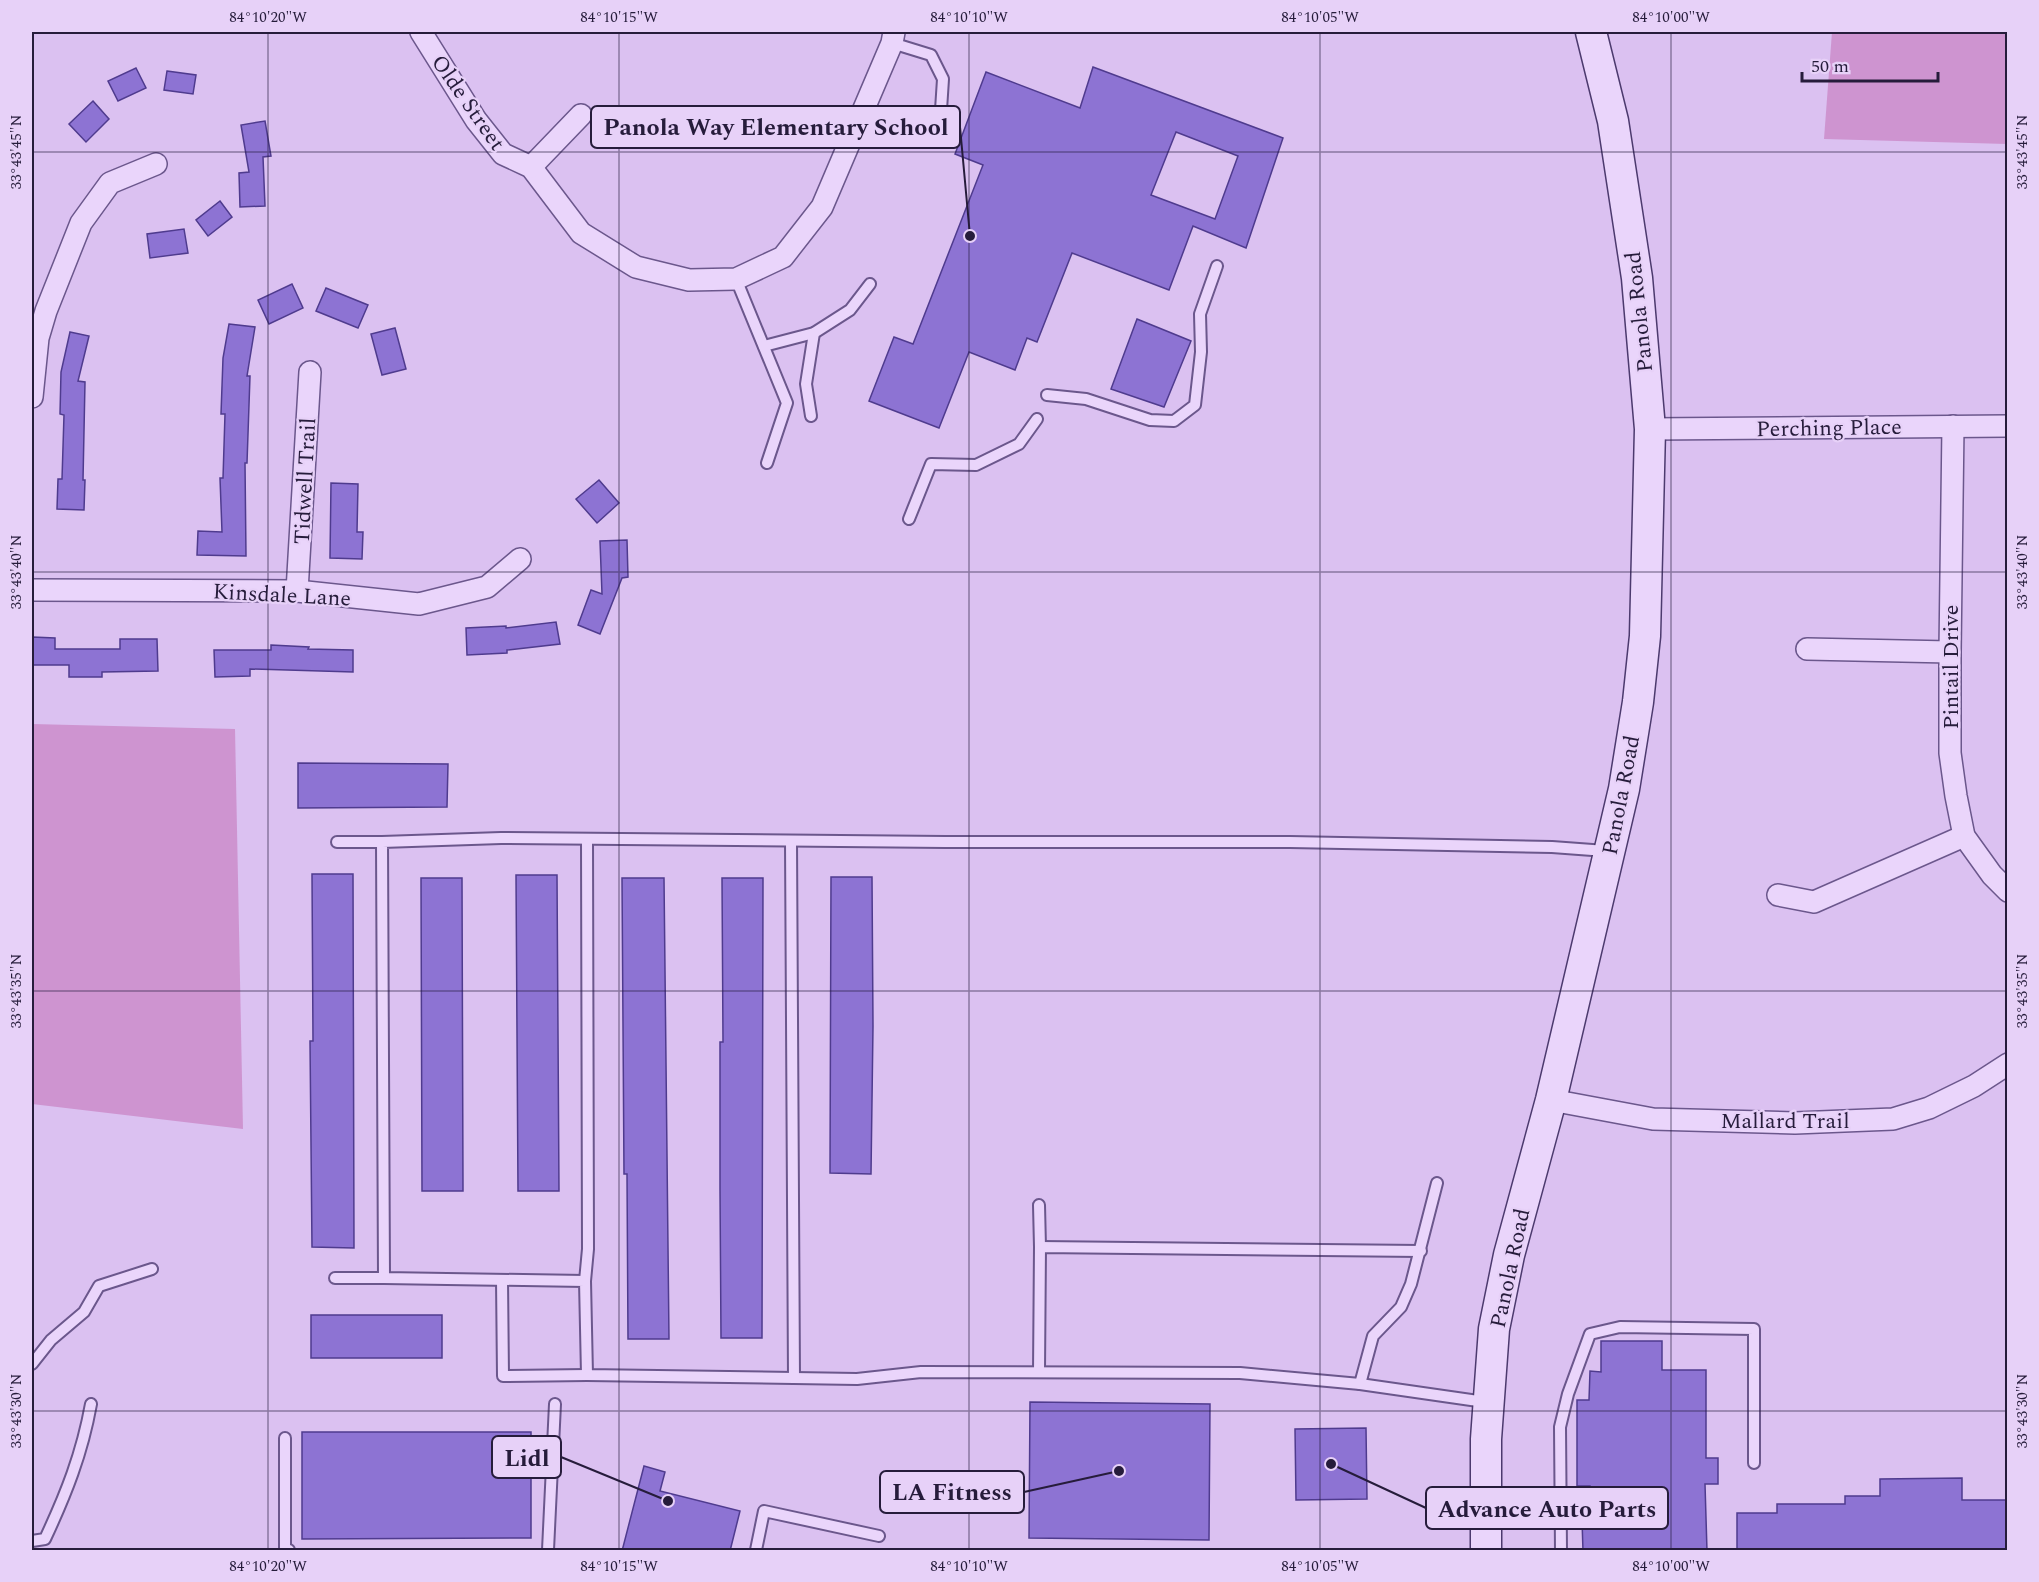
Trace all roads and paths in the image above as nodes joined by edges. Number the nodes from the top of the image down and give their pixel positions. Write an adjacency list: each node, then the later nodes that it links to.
1 (421, 32): 7 (street, Olde Street)
2 (1591, 32): 20 (main road, Panola Road)
3 (893, 37): 4 (lane); 9 (street)
4 (940, 110)
5 (582, 115): 7 (street)
6 (156, 164): 15 (street)
7 (531, 167): 9 (street, Olde Street)
8 (1216, 266): 14 (lane)
9 (736, 279): 12 (lane)
10 (870, 284): 11 (lane)
11 (814, 333): 12 (lane); 16 (lane)
12 (764, 346): 21 (lane)
13 (310, 372): 25 (street, Tidwell Trail)
14 (1047, 395)
15 (32, 397)
16 (810, 416)
17 (1037, 419): 22 (lane)
18 (1953, 426): 19 (street, Perching Place); 20 (street, Perching Place); 27 (street, Pintail Drive)
19 (2007, 426)
20 (1650, 429): 33 (main road, Panola Road)
21 (767, 463)
22 (909, 519)
23 (520, 559): 25 (street, Kinsdale Lane)
24 (32, 590): 25 (street, Kinsdale Lane)
25 (297, 591)
26 (1807, 649): 27 (street)
27 (1950, 652): 28 (street, Pintail Drive)
28 (1964, 836): 34 (street, Pintail Drive); 35 (street)
29 (586, 839): 30 (lane); 32 (lane); 46 (lane)
30 (791, 841): 33 (lane); 50 (lane)
31 (337, 842): 32 (lane)
32 (382, 842): 44 (lane)
33 (1609, 851): 37 (main road, Panola Road)
34 (2007, 891)
35 (1778, 895)
36 (2007, 1064): 37 (street, Mallard Trail)
37 (1551, 1100): 52 (main road, Panola Road)
38 (1437, 1183): 41 (lane)
39 (1039, 1205): 40 (lane)
40 (1040, 1247): 41 (lane); 48 (lane)
41 (1421, 1251): 51 (lane)
42 (152, 1269): 47 (lane)
43 (334, 1278): 44 (lane)
44 (384, 1278): 45 (lane)
45 (502, 1280): 46 (lane); 49 (lane)
46 (585, 1281): 49 (lane)
47 (32, 1364)
48 (1039, 1372): 50 (lane); 51 (lane)
49 (587, 1375): 50 (lane)
50 (794, 1378)
51 (1360, 1384): 52 (lane)
52 (1489, 1402): 62 (main road, Panola Road)
53 (91, 1404): 58 (lane)
54 (555, 1404): 60 (lane)
55 (285, 1438): 59 (lane)
56 (1754, 1463): 63 (lane)
57 (879, 1536): 61 (lane)
58 (32, 1541)
59 (289, 1551)
60 (548, 1551)
61 (756, 1551)
62 (1486, 1551)
63 (1561, 1551)

